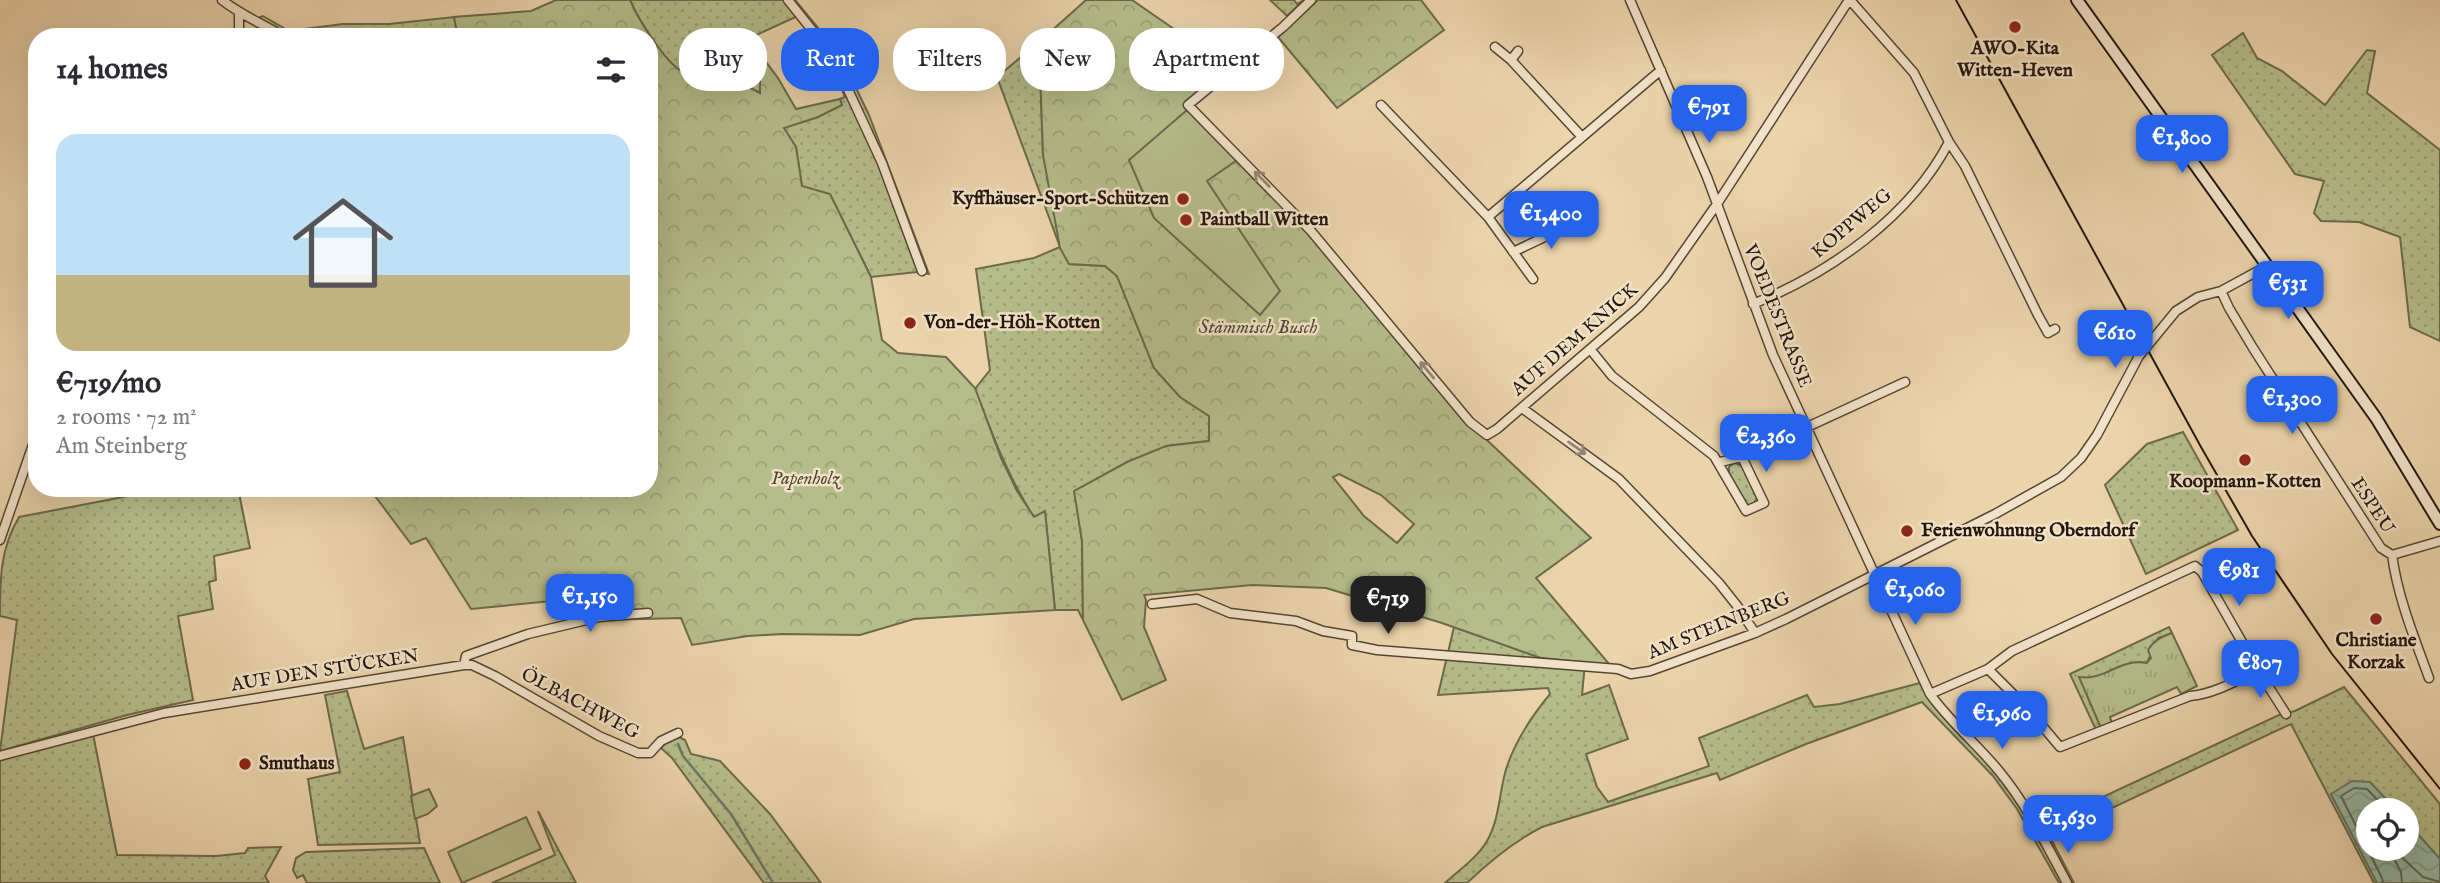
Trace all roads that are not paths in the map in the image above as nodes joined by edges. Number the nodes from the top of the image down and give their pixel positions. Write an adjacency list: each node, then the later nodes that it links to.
1 (222, 0): 7 (street)
2 (788, 0): 22 (street)
3 (1311, 0): 29 (street, AUF DEM KNICK, one-way to 3)
4 (1630, 0): 13 (street, VOEDESTRASSE)
5 (1849, 0): 16 (street); 17 (street, AUF DEM KNICK)
6 (2077, 0): 21 (street)
7 (239, 13): 8 (street); 9 (street)
8 (239, 28)
9 (269, 28)
10 (1496, 47): 12 (street)
11 (1518, 51): 12 (street)
12 (1511, 60): 15 (street)
13 (1661, 71): 15 (street); 17 (street, VOEDESTRASSE)
14 (1381, 105): 18 (street)
15 (1582, 138): 18 (street)
16 (1949, 142): 25 (street, KOPPWEG); 26 (street)
17 (1717, 204): 25 (street, VOEDESTRASSE); 27 (street, AUF DEM KNICK)
18 (1488, 217): 20 (street)
19 (1574, 223): 20 (street)
20 (1513, 252): 23 (street)
21 (2267, 266): 24 (street, AM STEINBERG); 34 (street)
22 (922, 271)
23 (1533, 279)
24 (2221, 291): 37 (street, ESPEU); 38 (street, AM STEINBERG)
25 (1753, 304): 30 (street, VOEDESTRASSE)
26 (2055, 329)
27 (1590, 349): 29 (street, AUF DEM KNICK); 33 (street)
28 (1905, 382): 30 (street)
29 (1522, 408): 41 (street, one-way to 41)
30 (1805, 426): 31 (street); 38 (street, VOEDESTRASSE)
31 (1742, 457): 33 (street); 33 (street)
32 (28, 459): 35 (street)
33 (1720, 462)
34 (2440, 524)
35 (0, 540)
36 (2440, 541): 37 (street, ESPEU)
37 (2392, 555): 45 (street, ESPEU)
38 (1874, 573): 41 (street, AM STEINBERG); 46 (street, VOEDESTRASSE)
39 (1152, 604): 41 (street, AM STEINBERG)
40 (649, 613): 42 (street, AUF DEN STÜCKEN)
41 (1755, 633)
42 (464, 665): 48 (street, ÖLBACHWEG); 49 (street, AUF DEN STÜCKEN)
43 (1988, 669): 44 (street); 44 (street); 46 (street)
44 (2258, 670): 47 (street)
45 (2429, 678)
46 (1930, 694): 50 (street, VOEDESTRASSE)
47 (2286, 714)
48 (678, 733)
49 (0, 755)
50 (2067, 883)

